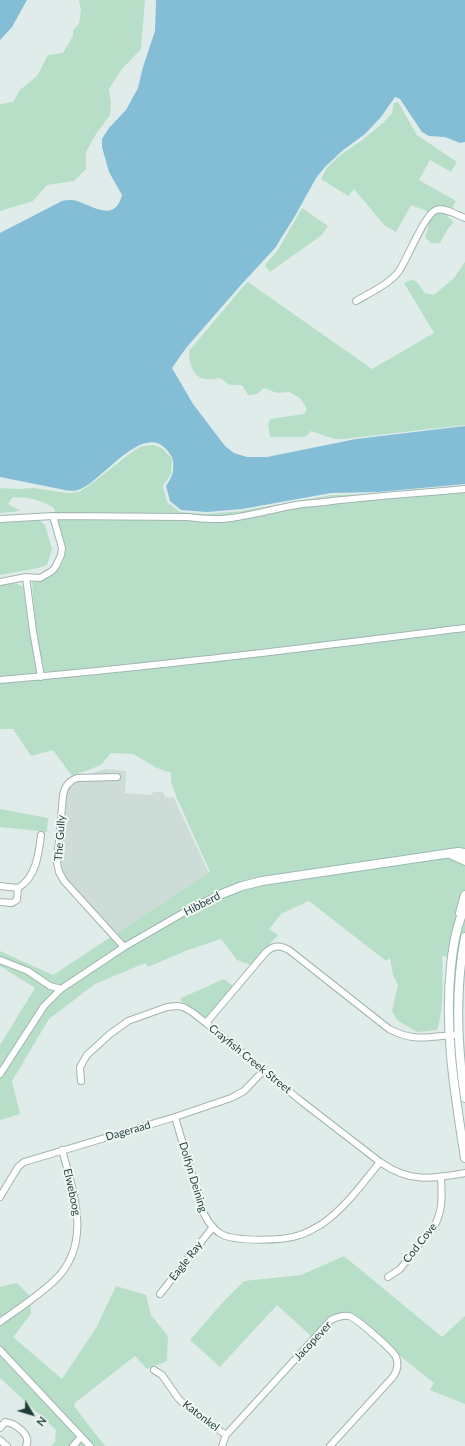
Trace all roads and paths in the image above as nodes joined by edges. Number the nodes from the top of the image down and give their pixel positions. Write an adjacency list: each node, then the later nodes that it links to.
1 (465, 218): 2 (street)
2 (356, 301)
3 (465, 489): 4 (street)
4 (53, 516): 5 (street); 6 (street)
5 (0, 518)
6 (26, 577): 7 (street); 9 (street)
7 (0, 582)
8 (465, 628): 9 (street)
9 (41, 677): 10 (street)
10 (0, 680)
11 (117, 777): 24 (street, The Gully)
12 (41, 835): 17 (street)
13 (465, 853): 14 (street, Hibberd)
14 (450, 854): 15 (street); 18 (street, Hibberd)
15 (465, 861)
16 (0, 886): 17 (street)
17 (18, 888): 20 (street)
18 (219, 895): 24 (street, Hibberd)
19 (465, 895): 22 (street)
20 (0, 902)
21 (465, 907): 22 (street)
22 (458, 921): 25 (street)
23 (465, 937): 26 (street)
24 (124, 947): 28 (street, Hibberd)
25 (452, 954): 26 (street); 31 (street)
26 (463, 955): 30 (street)
27 (0, 960): 28 (street)
28 (61, 989): 33 (street, Hibberd)
29 (206, 1023): 31 (street, Crayfish Creek Street); 32 (street, Crayfish Creek Street); 34 (street)
30 (459, 1034): 31 (street, Crayfish Creek Street); 35 (street)
31 (448, 1035): 38 (street)
32 (264, 1070): 36 (street, Dageraad); 39 (street, Crayfish Creek Street)
33 (0, 1074)
34 (81, 1081)
35 (465, 1098)
36 (175, 1117): 37 (street, Dageraad); 43 (street, Dolfyn Deining)
37 (62, 1150): 42 (street, Dageraad); 46 (street, Elweboog)
38 (465, 1158)
39 (380, 1162): 41 (street, Crayfish Creek Street); 43 (street, Dolfyn Deining)
40 (465, 1173): 41 (street, Crayfish Creek Street)
41 (441, 1178): 44 (street, Cod Cove)
42 (0, 1197)
43 (213, 1227): 45 (street, Eagle Ray)
44 (388, 1277)
45 (160, 1294)
46 (0, 1322)
47 (0, 1350): 51 (street)
48 (154, 1370): 50 (street, Katonkel)
49 (0, 1428): 54 (street)
50 (226, 1435): 57 (street, Katonkel); 58 (street, Jacopever)
51 (81, 1437): 55 (street); 56 (street)
52 (0, 1440): 53 (street)
53 (7, 1446)
54 (26, 1446)
55 (73, 1446)
56 (90, 1446)
57 (222, 1446)
58 (330, 1446)

